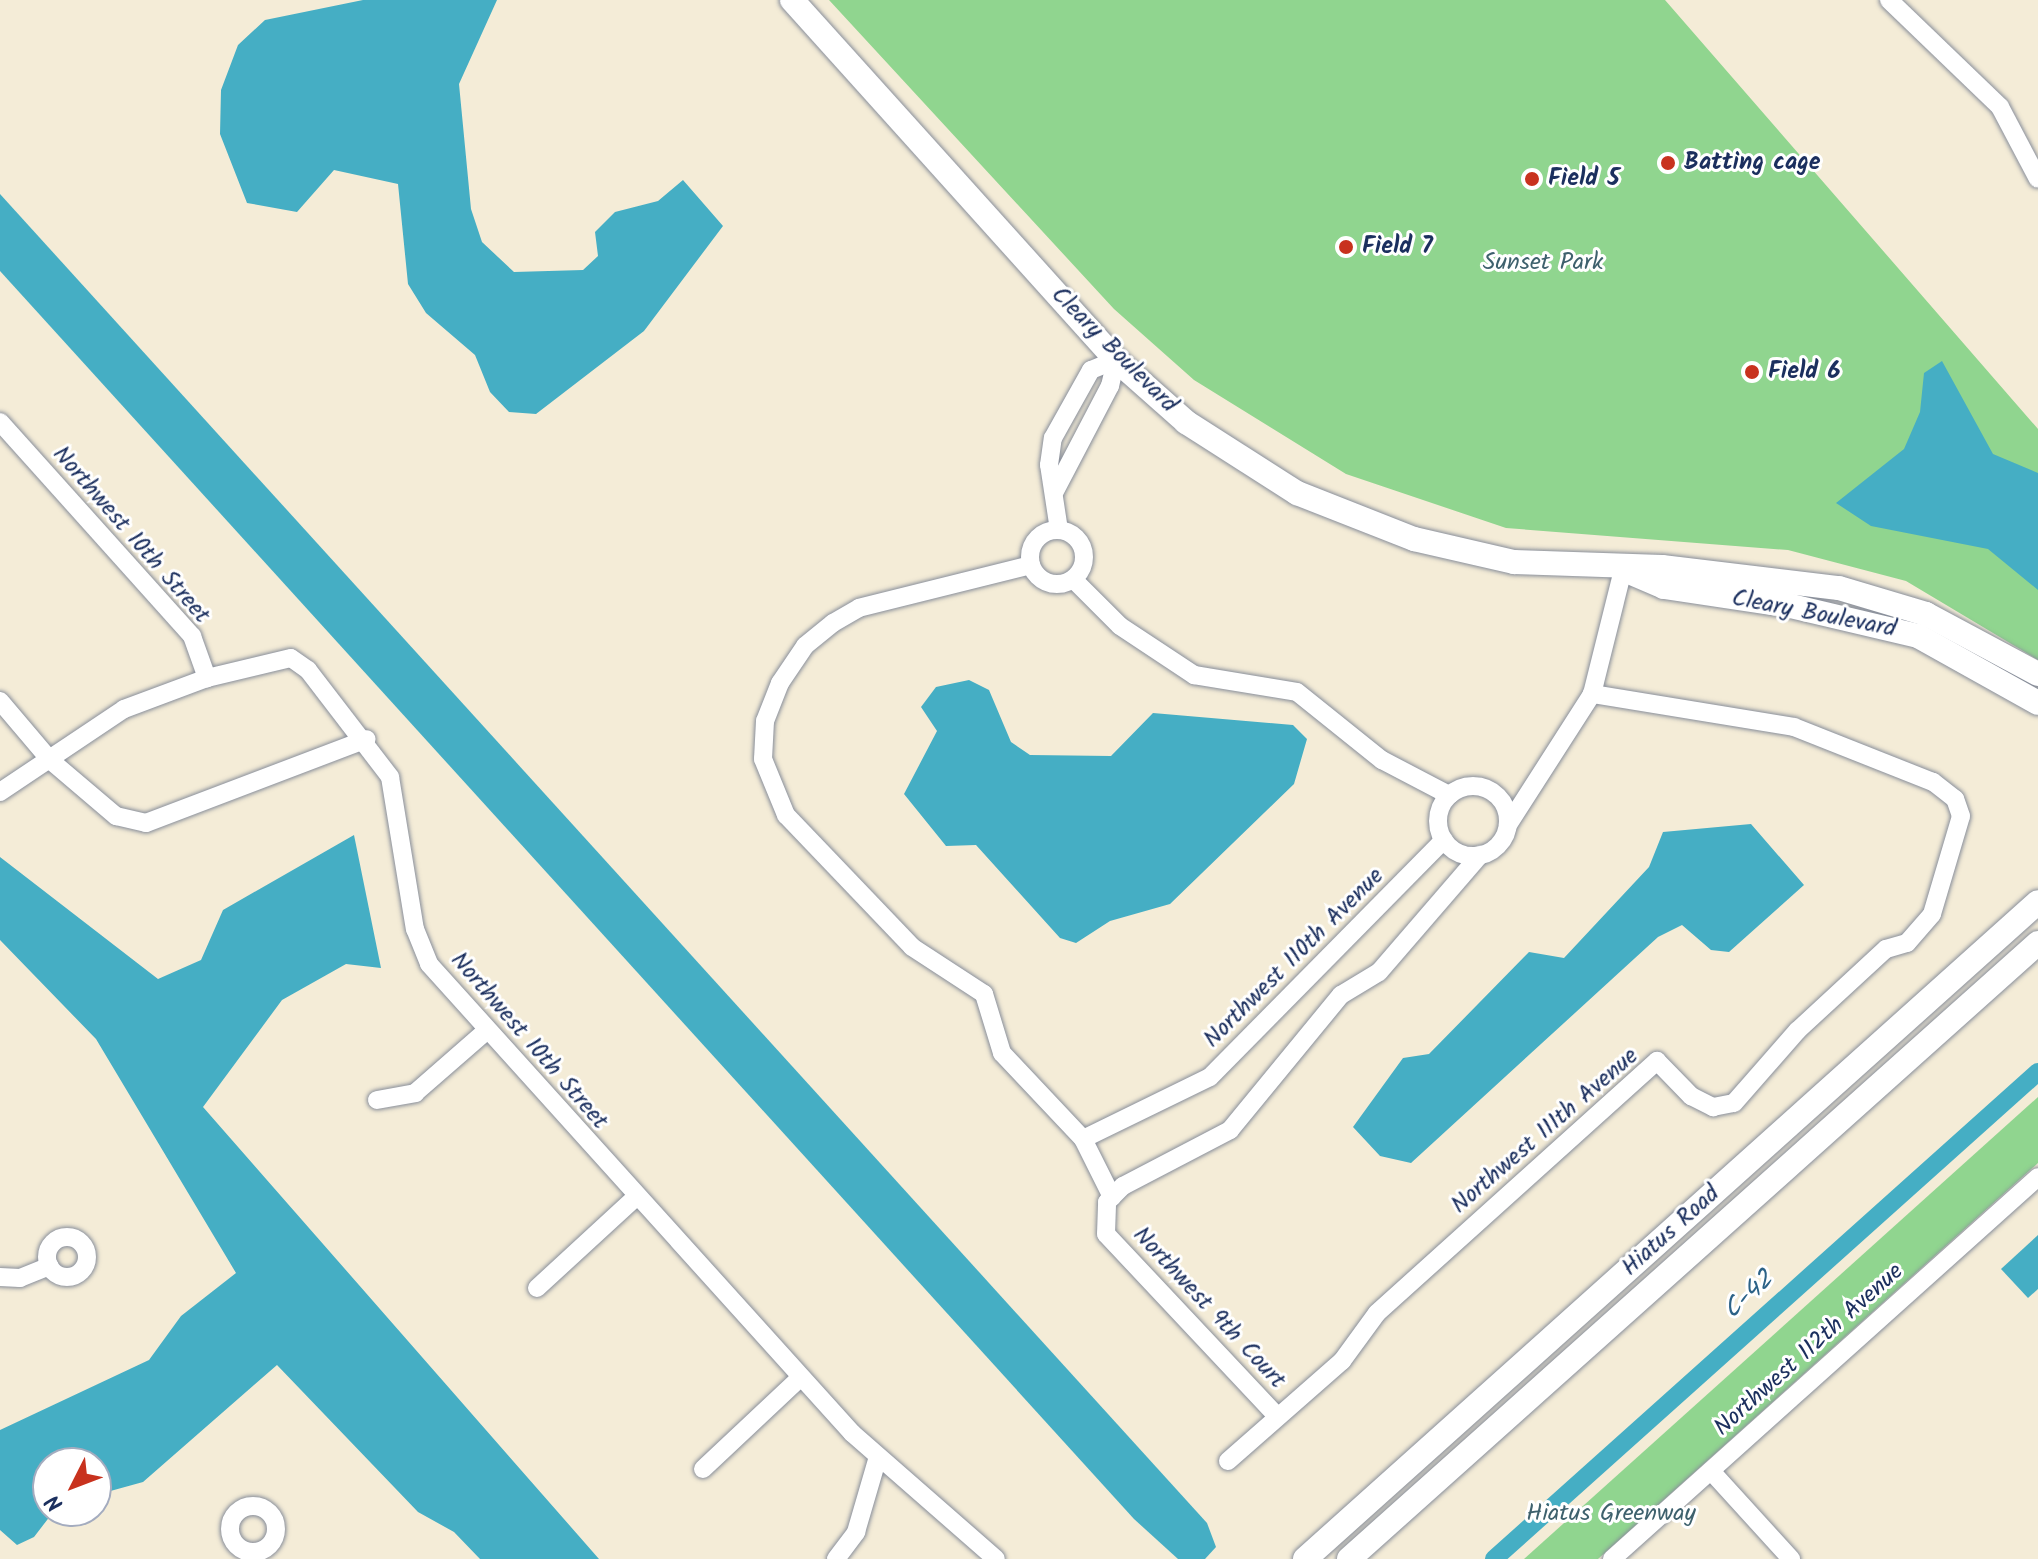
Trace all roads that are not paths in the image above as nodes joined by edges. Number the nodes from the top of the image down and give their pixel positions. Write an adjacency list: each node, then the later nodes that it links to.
1 (792, 0): 4 (street, Cleary Boulevard)
2 (1889, 0): 3 (street)
3 (2038, 179)
4 (1116, 360): 6 (street); 6 (street); 9 (street, Cleary Boulevard)
5 (0, 422): 12 (street, Northwest 10th Street)
6 (1055, 491): 7 (street)
7 (1059, 530): 8 (street); 10 (street)
8 (1031, 565): 10 (street); 27 (street)
9 (1623, 570): 11 (street, Cleary Boulevard); 13 (street); 15 (street, Cleary Boulevard)
10 (1073, 579): 19 (street)
11 (2038, 674)
12 (207, 678): 16 (street, Northwest 10th Street); 17 (street)
13 (1592, 694): 20 (street); 35 (street, Northwest 111th Avenue)
14 (0, 701): 17 (street)
15 (2038, 703)
16 (367, 739): 17 (street); 25 (street, Northwest 10th Street)
17 (50, 760): 18 (street)
18 (0, 792)
19 (1449, 795): 20 (street); 21 (street)
20 (1508, 825): 22 (street)
21 (1444, 840): 22 (street); 27 (street, Northwest 110th Avenue)
22 (1480, 855): 30 (street)
23 (2038, 902): 42 (street, Hiatus Road)
24 (2038, 943): 43 (street, Hiatus Road)
25 (485, 1032): 26 (street); 29 (street, Northwest 10th Street)
26 (377, 1100)
27 (1083, 1139): 30 (street)
28 (2038, 1177): 39 (street, Northwest 112th Avenue)
29 (636, 1197): 33 (street); 34 (street, Northwest 10th Street)
30 (1112, 1197): 35 (street, Northwest 9th Court)
31 (50, 1266): 32 (street)
32 (0, 1277)
33 (537, 1288)
34 (801, 1377): 36 (street, Northwest 10th Street); 38 (street)
35 (1276, 1415): 37 (street, Northwest 111th Avenue)
36 (878, 1457): 40 (street); 41 (street, Northwest 10th Street)
37 (1228, 1461)
38 (703, 1469)
39 (1711, 1471): 44 (street, Northwest 112th Avenue); 45 (street)
40 (836, 1559)
41 (996, 1559)
42 (1305, 1559)
43 (1349, 1559)
44 (1612, 1559)
45 (1791, 1559)

